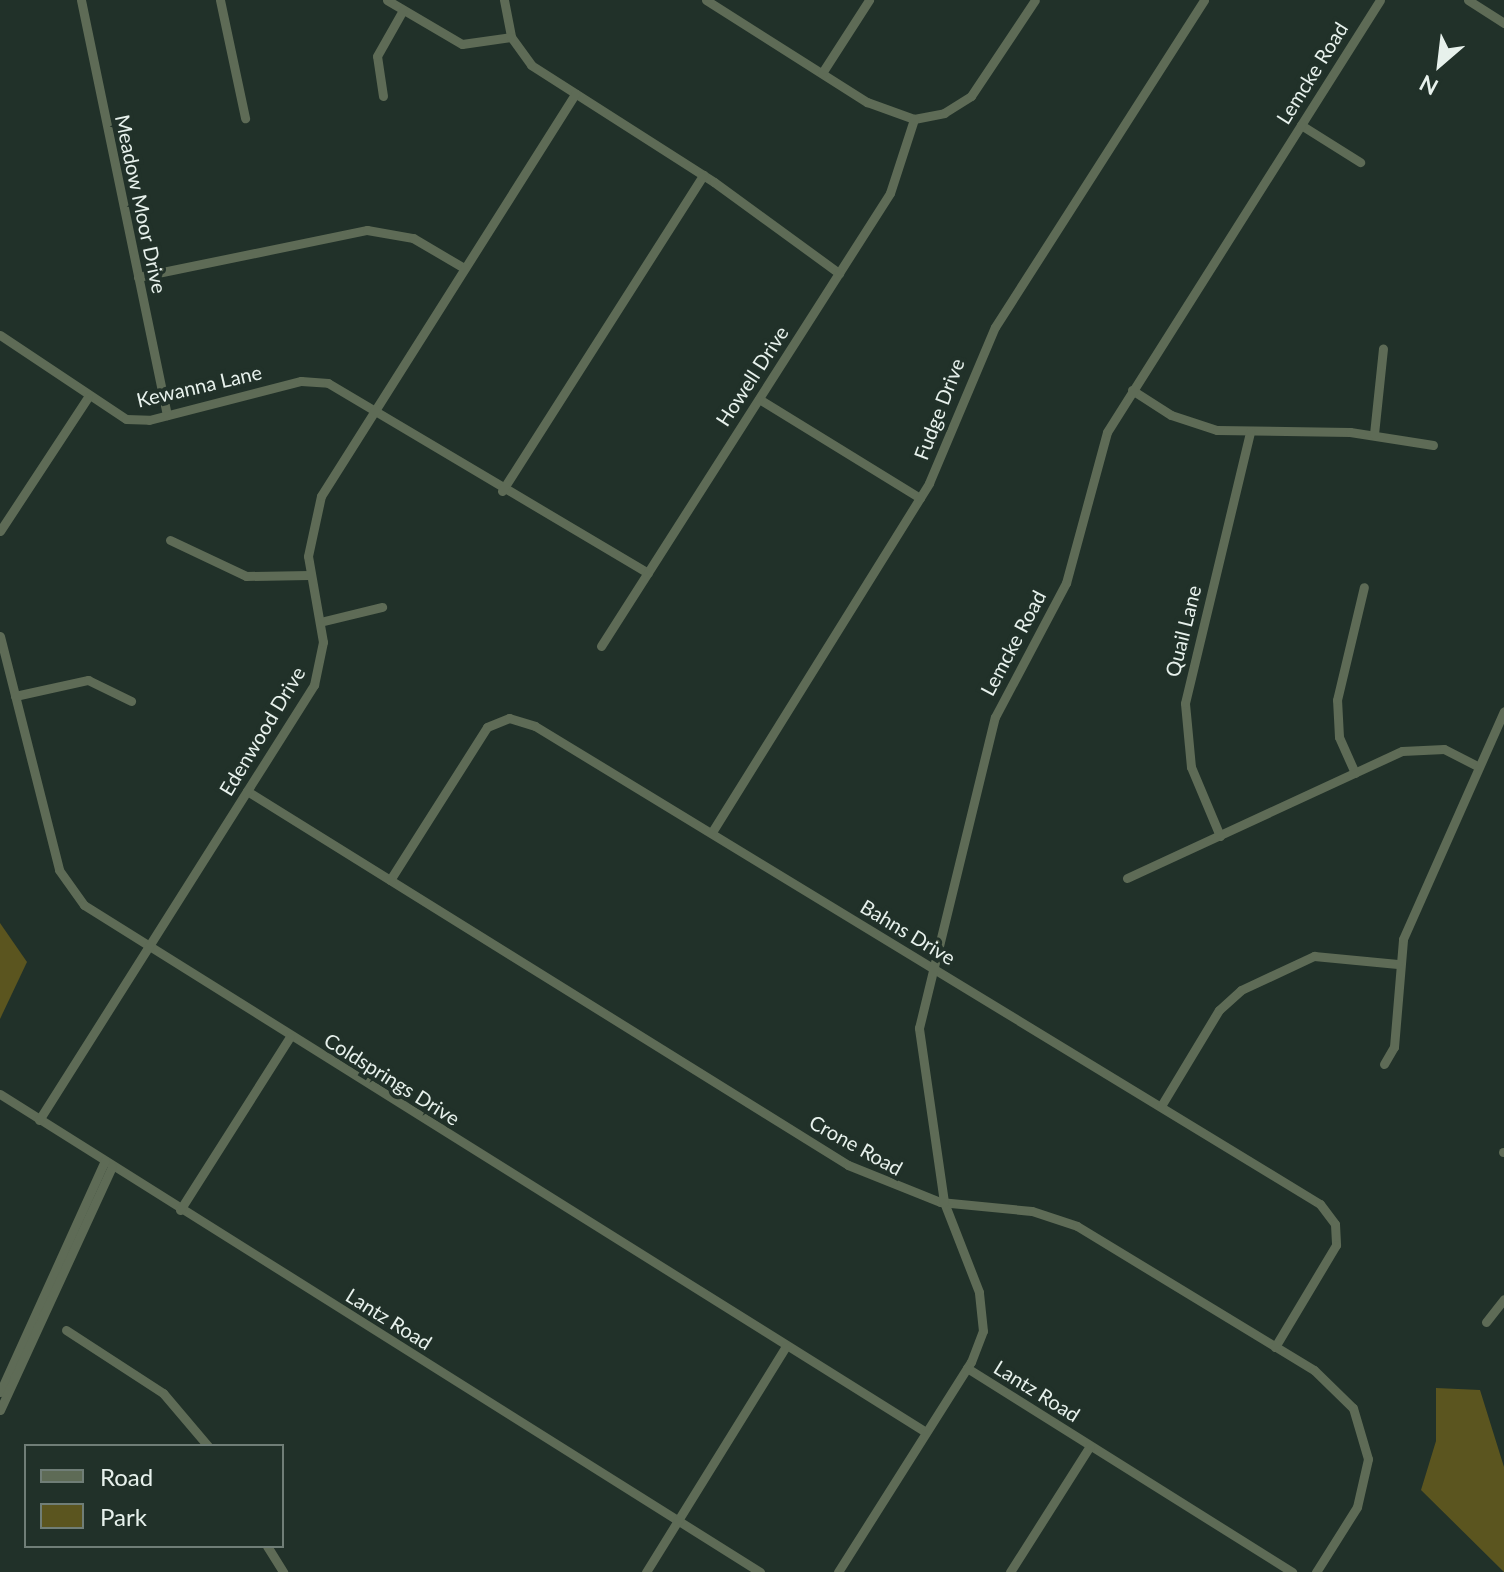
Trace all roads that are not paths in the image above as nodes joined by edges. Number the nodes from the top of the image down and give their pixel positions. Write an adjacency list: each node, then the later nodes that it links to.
1 (81, 0): 24 (street, Meadow Moor Drive)
2 (220, 0): 17 (street)
3 (387, 0): 11 (street)
4 (504, 0): 13 (street)
5 (706, 0): 14 (street)
6 (869, 0): 14 (street)
7 (1035, 0): 18 (street)
8 (1204, 0): 36 (street, Fudge Drive)
9 (1380, 0): 19 (street, Lemcke Road)
10 (1468, 0): 12 (street)
11 (403, 10): 13 (street); 16 (street)
12 (1504, 23)
13 (511, 37): 15 (street)
14 (822, 73): 18 (street)
15 (575, 94): 21 (street); 22 (street, Edenwood Drive)
16 (383, 96)
17 (245, 118)
18 (914, 119): 23 (street, Howell Drive)
19 (1301, 125): 20 (street); 27 (street, Lemcke Road)
20 (1360, 162)
21 (703, 175): 23 (street); 35 (street)
22 (464, 268): 24 (street); 30 (street, Edenwood Drive)
23 (839, 273): 29 (street, Howell Drive)
24 (138, 277): 31 (street, Meadow Moor Drive)
25 (0, 335): 28 (street, Kewanna Lane)
26 (1383, 348): 33 (street)
27 (1132, 390): 32 (street); 58 (street, Lemcke Road)
28 (88, 397): 31 (street, Kewanna Lane); 37 (street)
29 (759, 399): 36 (street); 39 (street, Howell Drive)
30 (374, 411): 31 (street, Kewanna Lane); 35 (street, Kewanna Lane); 40 (street, Edenwood Drive)
31 (167, 415)
32 (1250, 432): 33 (street); 53 (street, Quail Lane)
33 (1374, 434): 34 (street)
34 (1433, 445)
35 (502, 491): 39 (street, Kewanna Lane)
36 (920, 498): 52 (street, Fudge Drive)
37 (0, 531)
38 (170, 540): 40 (street)
39 (648, 573): 45 (street, Howell Drive)
40 (309, 575): 43 (street, Edenwood Drive)
41 (1364, 587): 50 (street)
42 (382, 607): 43 (street)
43 (320, 622): 51 (street, Edenwood Drive)
44 (0, 636): 46 (street, Coldsprings Drive)
45 (601, 646)
46 (15, 696): 47 (street); 56 (street, Coldsprings Drive)
47 (131, 701)
48 (1504, 711): 49 (street)
49 (1479, 767): 50 (street); 57 (street)
50 (1355, 773): 53 (street)
51 (247, 791): 55 (street, Crone Road); 56 (street, Edenwood Drive)
52 (712, 832): 55 (street, Bahns Drive); 58 (street, Bahns Drive)
53 (1220, 836): 54 (street)
54 (1127, 878)
55 (390, 880): 65 (street, Crone Road)
56 (149, 946): 59 (street, Coldsprings Drive); 63 (street, Edenwood Drive)
57 (1398, 964): 60 (street); 62 (street)
58 (930, 966): 62 (street, Bahns Drive); 65 (street, Lemcke Road)
59 (290, 1037): 66 (street); 70 (street, Coldsprings Drive)
60 (1384, 1064)
61 (0, 1094): 63 (street, Lantz Road)
62 (1161, 1106): 71 (street, Bahns Drive)
63 (39, 1120): 64 (street, Lantz Road)
64 (108, 1164): 66 (street, Lantz Road); 73 (street); 74 (street)
65 (944, 1202): 71 (street, Crone Road); 72 (street, Lemcke Road)
66 (180, 1210): 78 (street, Lantz Road)
67 (1504, 1299): 68 (street)
68 (1486, 1322)
69 (66, 1330): 76 (street)
70 (786, 1346): 75 (street, Coldsprings Drive); 78 (street)
71 (1275, 1347): 86 (street, Crone Road)
72 (967, 1368): 75 (street, Lantz Road); 77 (street, Lantz Road)
73 (0, 1392)
74 (0, 1410)
75 (924, 1431): 83 (street, Lantz Road)
76 (206, 1444)
77 (1090, 1446): 84 (street); 85 (street, Lantz Road)
78 (677, 1520): 81 (street); 82 (street, Lantz Road)
79 (268, 1548): 80 (street)
80 (283, 1572)
81 (646, 1572)
82 (760, 1572)
83 (838, 1572)
84 (1010, 1572)
85 (1292, 1572)
86 (1316, 1572)

